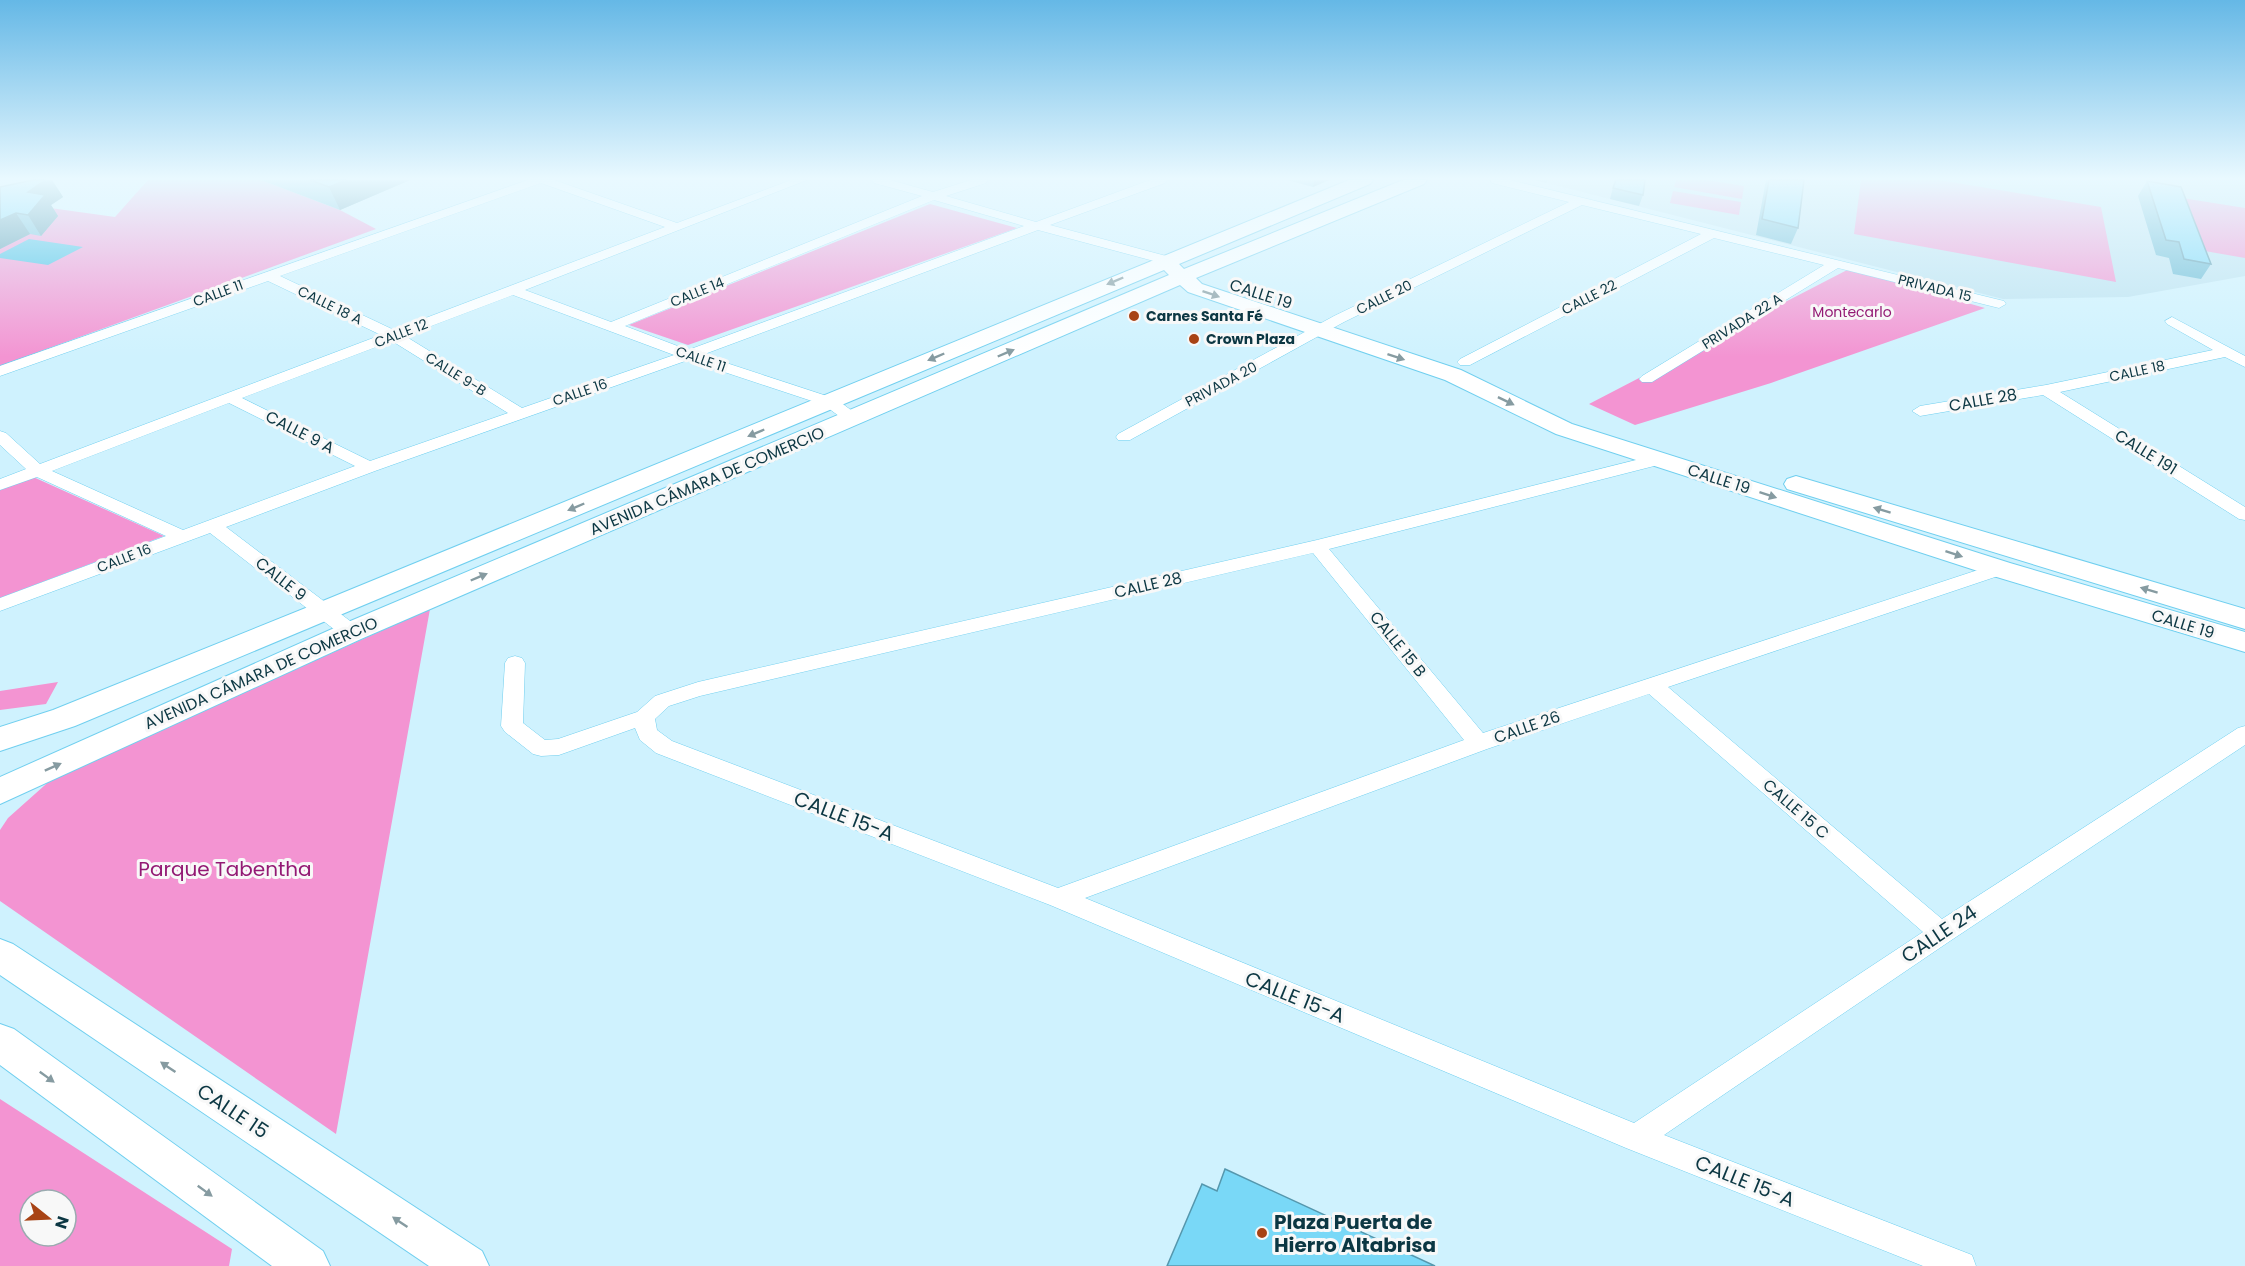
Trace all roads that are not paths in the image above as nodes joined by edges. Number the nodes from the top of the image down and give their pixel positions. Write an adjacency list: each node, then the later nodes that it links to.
1 (371, 239): 13 (street, CALLE 11)
2 (646, 239): 14 (street, CALLE 12)
3 (827, 239): 18 (street, CALLE 14)
4 (1001, 239): 21 (street, CALLE 16)
5 (1080, 239): 12 (street)
6 (1243, 239): 12 (main road, AVENIDA CÁMARA DE COMERCIO)
7 (1261, 239): 12 (main road, AVENIDA CÁMARA DE COMERCIO)
8 (1503, 239): 17 (street, CALLE 20)
9 (1701, 239): 22 (street, CALLE 22)
10 (1738, 239): 11 (street)
11 (1837, 263): 15 (street, PRIVADA 15); 25 (street, PRIVADA 22 A)
12 (1181, 269): 17 (main road, CALLE 19); 28 (main road, AVENIDA CÁMARA DE COMERCIO, one-way to 28); 31 (main road, AVENIDA CÁMARA DE COMERCIO, one-way to 12)
13 (267, 275): 19 (street, CALLE 18 A); 24 (street, CALLE 11)
14 (513, 290): 18 (street, CALLE 11); 19 (street, CALLE 12)
15 (1999, 304)
16 (2172, 321): 20 (street)
17 (1328, 325): 22 (main road, CALLE 19); 33 (street, PRIVADA 20); 34 (main road, CALLE 19, one-way to 34)
18 (613, 326): 21 (street, CALLE 11)
19 (393, 335): 27 (street, CALLE 12); 30 (street, CALLE 9-B)
20 (2227, 352): 23 (street); 26 (street, CALLE 18)
21 (688, 355): 28 (street, CALLE 11); 30 (street, CALLE 16)
22 (1465, 362): 45 (main road, CALLE 19, one-way to 22)
23 (2245, 362)
24 (0, 371)
25 (1647, 379)
26 (2046, 390): 29 (street, CALLE 28); 38 (street, CALLE 191)
27 (230, 398): 35 (street, CALLE 9 A); 36 (street, CALLE 12)
28 (830, 402): 31 (street, CALLE 11); 44 (main road, AVENIDA CÁMARA DE COMERCIO, one-way to 44)
29 (1920, 411)
30 (519, 413): 35 (street, CALLE 16)
31 (853, 418): 47 (main road, AVENIDA CÁMARA DE COMERCIO, one-way to 31)
32 (0, 436): 36 (street)
33 (1124, 437)
34 (1656, 460): 41 (street, CALLE 28); 42 (main road, CALLE 19, one-way to 42)
35 (369, 467): 39 (street, CALLE 16)
36 (38, 471): 37 (street, CALLE 12); 40 (street)
37 (0, 485)
38 (2245, 514)
39 (212, 525): 40 (street, CALLE 16); 44 (street, CALLE 9)
40 (181, 536): 43 (street, CALLE 16)
41 (1317, 546): 51 (street, CALLE 28); 54 (street, CALLE 15 B)
42 (2000, 569): 45 (main road, CALLE 19); 50 (street, CALLE 26)
43 (0, 605)
44 (323, 612): 47 (street, CALLE 9); 53 (main road, AVENIDA CÁMARA DE COMERCIO)
45 (2190, 614): 46 (main road, CALLE 19); 48 (main road, CALLE 19)
46 (2245, 619)
47 (351, 632): 55 (main road, AVENIDA CÁMARA DE COMERCIO, one-way to 47)
48 (2245, 642)
49 (515, 663): 51 (street, CALLE 28)
50 (1651, 684): 54 (street, CALLE 26); 57 (street, CALLE 15 C)
51 (644, 717): 56 (street, CALLE 15-A)
52 (2245, 734): 57 (street, CALLE 24)
53 (0, 739)
54 (1479, 743): 56 (street, CALLE 26)
55 (0, 791)
56 (1058, 898): 60 (street, CALLE 15-A)
57 (1941, 933): 60 (street, CALLE 24)
58 (0, 955): 61 (main road, CALLE 15, one-way to 58)
59 (0, 1042): 62 (main road, one-way to 62)
60 (1636, 1138): 63 (street, CALLE 15-A)
61 (445, 1261)
62 (308, 1266)
63 (1961, 1266)

